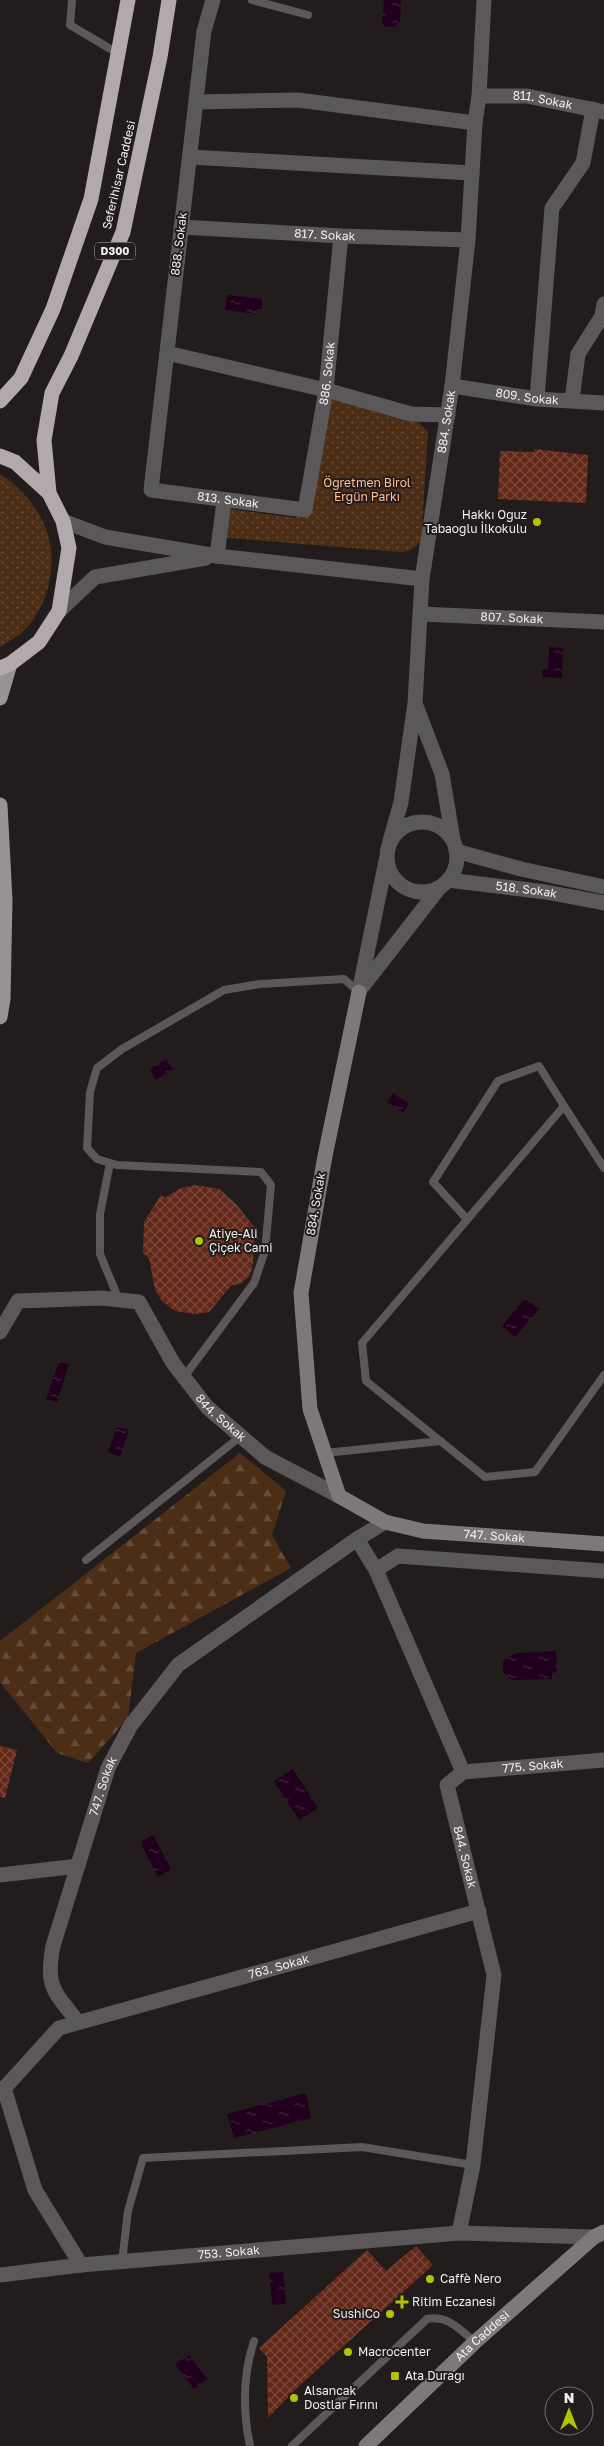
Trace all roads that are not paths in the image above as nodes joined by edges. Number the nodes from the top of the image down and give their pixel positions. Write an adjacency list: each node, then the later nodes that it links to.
1 (72, 0): 8 (lane)
2 (128, 0): 8 (highway, Seferihisar Caddesi / D300)
3 (169, 0): 29 (highway, Seferihisar Caddesi / D300)
4 (213, 0): 10 (street, 888. Sokak)
5 (252, 0): 7 (lane)
6 (484, 0): 9 (street, 884. Sokak)
7 (308, 15)
8 (119, 54): 24 (highway, Seferihisar Caddesi / D300)
9 (480, 96): 11 (street, 811. Sokak); 12 (street, 884. Sokak)
10 (197, 102): 12 (street); 13 (street, 888. Sokak)
11 (598, 110): 22 (street)
12 (475, 123): 14 (street, 884. Sokak)
13 (190, 156): 14 (street); 15 (street, 888. Sokak)
14 (472, 173): 17 (street, 884. Sokak)
15 (180, 227): 16 (street, 817. Sokak); 19 (street, 888. Sokak)
16 (341, 236): 17 (street, 817. Sokak); 21 (street, 886. Sokak)
17 (468, 240): 20 (street, 884. Sokak)
18 (604, 304): 23 (street)
19 (167, 353): 21 (street); 28 (street, 888. Sokak)
20 (452, 386): 22 (street, 809. Sokak); 26 (street, 884. Sokak)
21 (326, 390): 26 (street); 31 (street, 886. Sokak)
22 (537, 400): 23 (street, 809. Sokak)
23 (572, 400): 25 (street, 809. Sokak)
24 (0, 401)
25 (604, 403)
26 (448, 415): 34 (street, 884. Sokak)
27 (0, 456): 29 (highway)
28 (151, 490): 30 (street, 813. Sokak)
29 (49, 493): 32 (highway, D300)
30 (224, 501): 31 (street, 813. Sokak); 33 (street)
31 (305, 510)
32 (63, 522): 33 (street); 35 (highway, D300)
33 (217, 556): 34 (street); 35 (street)
34 (422, 579): 36 (street, 884. Sokak)
35 (59, 611): 38 (highway, D300)
36 (421, 614): 37 (street, 807. Sokak); 40 (street, 884. Sokak)
37 (604, 622)
38 (5, 666): 39 (main road)
39 (0, 698)
40 (415, 703): 42 (street, 884. Sokak); 43 (street)
41 (0, 805): 49 (main road)
42 (390, 841): 43 (street); 44 (street)
43 (455, 846): 45 (street); 46 (street, 518. Sokak)
44 (386, 860): 45 (street); 48 (street, 884. Sokak)
45 (444, 884): 47 (street, 518. Sokak); 48 (street)
46 (604, 887)
47 (604, 904)
48 (360, 992): 51 (lane); 60 (street, 884. Sokak)
49 (0, 1018)
50 (564, 1106): 52 (lane); 53 (lane); 53 (lane)
51 (110, 1163): 54 (lane); 57 (lane)
52 (604, 1168)
53 (467, 1219): 59 (lane)
54 (119, 1300): 55 (street); 57 (street, 844. Sokak)
55 (0, 1332)
56 (604, 1375): 59 (lane)
57 (184, 1377): 58 (street, 844. Sokak)
58 (241, 1436): 61 (street, 844. Sokak); 65 (lane)
59 (441, 1441): 60 (lane)
60 (325, 1453): 61 (street, 884. Sokak)
61 (339, 1496): 62 (street)
62 (385, 1522): 63 (street); 64 (street, 747. Sokak)
63 (358, 1539): 66 (street); 70 (street, 747. Sokak)
64 (604, 1544)
65 (86, 1560)
66 (376, 1570): 67 (street); 69 (street)
67 (604, 1571)
68 (604, 1760): 69 (street, 775. Sokak)
69 (463, 1772): 72 (street, 844. Sokak)
70 (78, 1866): 71 (street); 73 (street, 747. Sokak)
71 (0, 1875)
72 (480, 1911): 73 (street, 763. Sokak); 75 (street, 844. Sokak)
73 (78, 2022): 74 (street)
74 (2, 2091): 79 (street)
75 (473, 2165): 76 (street, 844. Sokak); 78 (lane)
76 (458, 2233): 77 (street, 753. Sokak); 78 (street, 753. Sokak)
77 (599, 2235): 82 (street, Ata Caddesi)
78 (122, 2262): 79 (street, 753. Sokak)
79 (81, 2265): 80 (street, 753. Sokak)
80 (0, 2275)
81 (254, 2341): 83 (lane)
82 (475, 2342): 84 (lane); 85 (street, Ata Caddesi)
83 (250, 2446)
84 (292, 2446)
85 (366, 2446)

